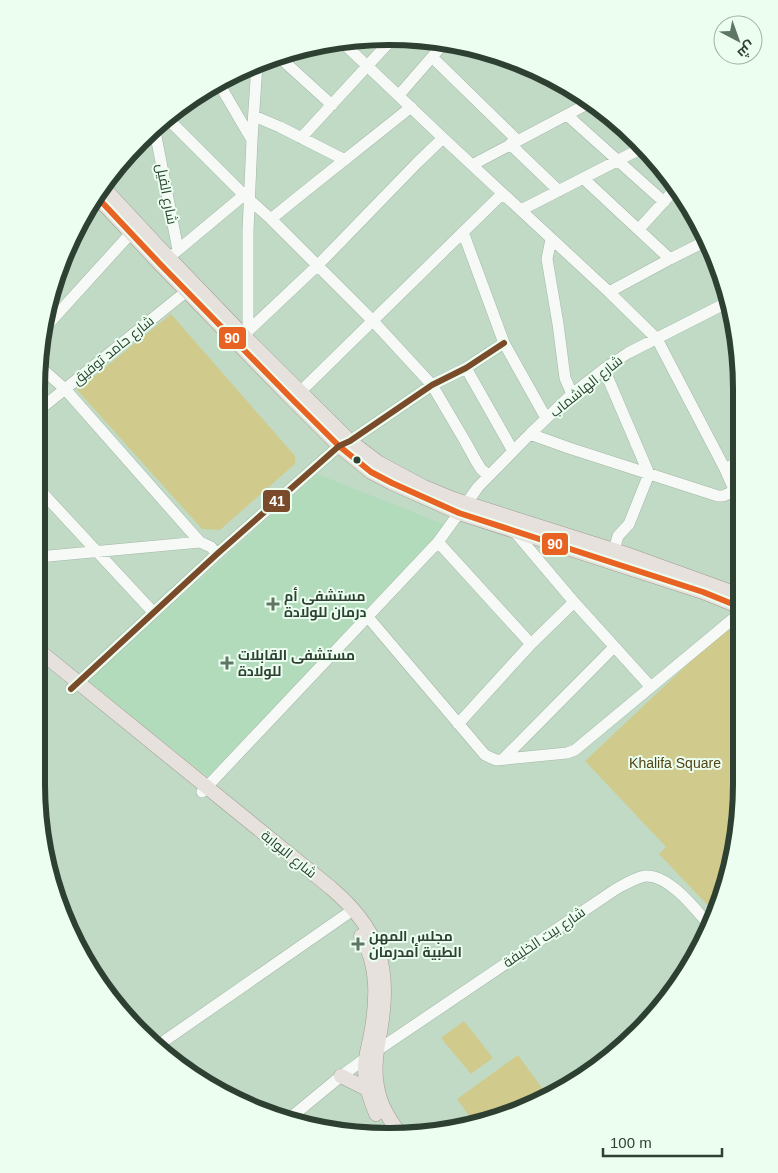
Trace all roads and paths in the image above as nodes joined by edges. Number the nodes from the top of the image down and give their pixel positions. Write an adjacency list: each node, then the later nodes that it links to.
1 (386, 45): 6 (street)
2 (349, 48): 6 (street)
3 (439, 49): 4 (street)
4 (432, 57): 9 (street); 20 (street)
5 (284, 61): 10 (street)
6 (367, 66): 9 (street); 10 (street)
7 (257, 71): 14 (street)
8 (222, 88): 19 (street)
9 (399, 95): 12 (street)
10 (332, 105): 17 (street)
11 (584, 106): 13 (street)
12 (411, 107): 18 (street); 22 (street)
13 (566, 115): 20 (street); 23 (street)
14 (254, 116): 17 (street); 19 (street)
15 (172, 123): 30 (street)
16 (157, 135): 40 (street, شارع الفيل)
17 (301, 138): 22 (street)
18 (443, 138): 24 (street); 42 (street)
19 (252, 140): 30 (street)
20 (514, 142): 24 (street); 27 (street)
21 (637, 151): 23 (street)
22 (345, 160): 34 (street)
23 (618, 161): 25 (street); 32 (street)
24 (472, 165): 29 (street)
25 (584, 179): 27 (street); 35 (street)
26 (108, 191): 40 (main road)
27 (559, 191): 33 (street)
28 (672, 193): 32 (street)
29 (502, 194): 33 (street); 36 (street)
30 (247, 198): 34 (street); 40 (street); 48 (street)
31 (101, 201): 37 (main road)
32 (664, 202): 35 (street)
33 (521, 210): 38 (street)
34 (271, 219): 42 (street)
35 (639, 229): 41 (street)
36 (463, 232): 47 (street); 50 (street)
37 (132, 233): 43 (main road); 46 (street)
38 (551, 239): 44 (street); 57 (street)
39 (701, 244): 41 (street)
40 (173, 254): 43 (main road)
41 (670, 259): 44 (street)
42 (318, 266): 47 (street); 48 (street)
43 (191, 288): 48 (main road); 55 (street, شارع حامد توفيق)
44 (609, 292): 49 (street)
45 (722, 305): 49 (street, شارع الهاشماب)
46 (53, 320)
47 (373, 321): 54 (street); 56 (street)
48 (245, 338): 56 (main road); 61 (main road)
49 (657, 339): 52 (street, شارع الهاشماب); 64 (street)
50 (504, 343): 51 (street); 59 (street)
51 (466, 368): 54 (street); 62 (street)
52 (604, 369): 57 (street, شارع الهاشماب); 65 (street)
53 (46, 372): 55 (street)
54 (432, 385): 61 (street); 66 (street)
55 (65, 389): 58 (street, شارع حامد توفيق); 72 (street)
56 (300, 392): 61 (main road)
57 (572, 394): 59 (street, شارع الهاشماب)
58 (45, 405)
59 (546, 418): 60 (street, شارع الهاشماب)
60 (530, 434): 62 (street, شارع الهاشماب); 65 (street)
61 (345, 444): 70 (main road); 76 (street)
62 (514, 451): 66 (street, شارع الهاشماب)
63 (733, 464): 64 (street)
64 (724, 469): 67 (street)
65 (649, 474): 68 (street); 74 (street)
66 (489, 476): 70 (street, شارع الهاشماب)
67 (733, 489)
68 (733, 491)
69 (45, 496): 75 (street)
70 (462, 508): 71 (main road); 73 (street, شارع الهاشماب); 74 (main road)
71 (514, 532): 78 (main road); 80 (street)
72 (200, 542): 75 (street); 76 (street)
73 (438, 542): 83 (street, شارع الهاشماب); 85 (street)
74 (614, 550): 78 (main road)
75 (97, 552): 77 (street); 82 (street)
76 (217, 554): 82 (street)
77 (45, 556)
78 (627, 561): 79 (main road); 81 (main road)
79 (733, 593)
80 (574, 602): 85 (street); 86 (street)
81 (733, 604)
82 (153, 612): 89 (street)
83 (367, 616): 91 (street); 93 (street, شارع الهاشماب)
84 (733, 619): 90 (street)
85 (531, 644): 91 (street)
86 (614, 647): 90 (street); 92 (street)
87 (45, 658): 89 (main road, شارع البوابة)
88 (45, 666): 89 (main road, شارع البوابة)
89 (74, 685): 93 (main road, شارع البوابة)
90 (650, 686): 92 (street)
91 (458, 724): 92 (street)
92 (503, 760)
93 (204, 789): 94 (main road, شارع البوابة); 97 (main road, شارع البوابة)
94 (347, 914): 96 (street); 97 (main road, شارع البوابة)
95 (705, 920): 97 (street, شارع بيت الخليفة)
96 (162, 1043)
97 (371, 1054): 98 (street, شارع بيت الخليفة); 99 (main road, شارع البوابة); 102 (main road, شارع البوابة)
98 (341, 1076): 99 (main road); 100 (street, شارع بيت الخليفة)
99 (367, 1089): 101 (main road, شارع البوابة)
100 (294, 1114)
101 (385, 1128)
102 (396, 1128)

